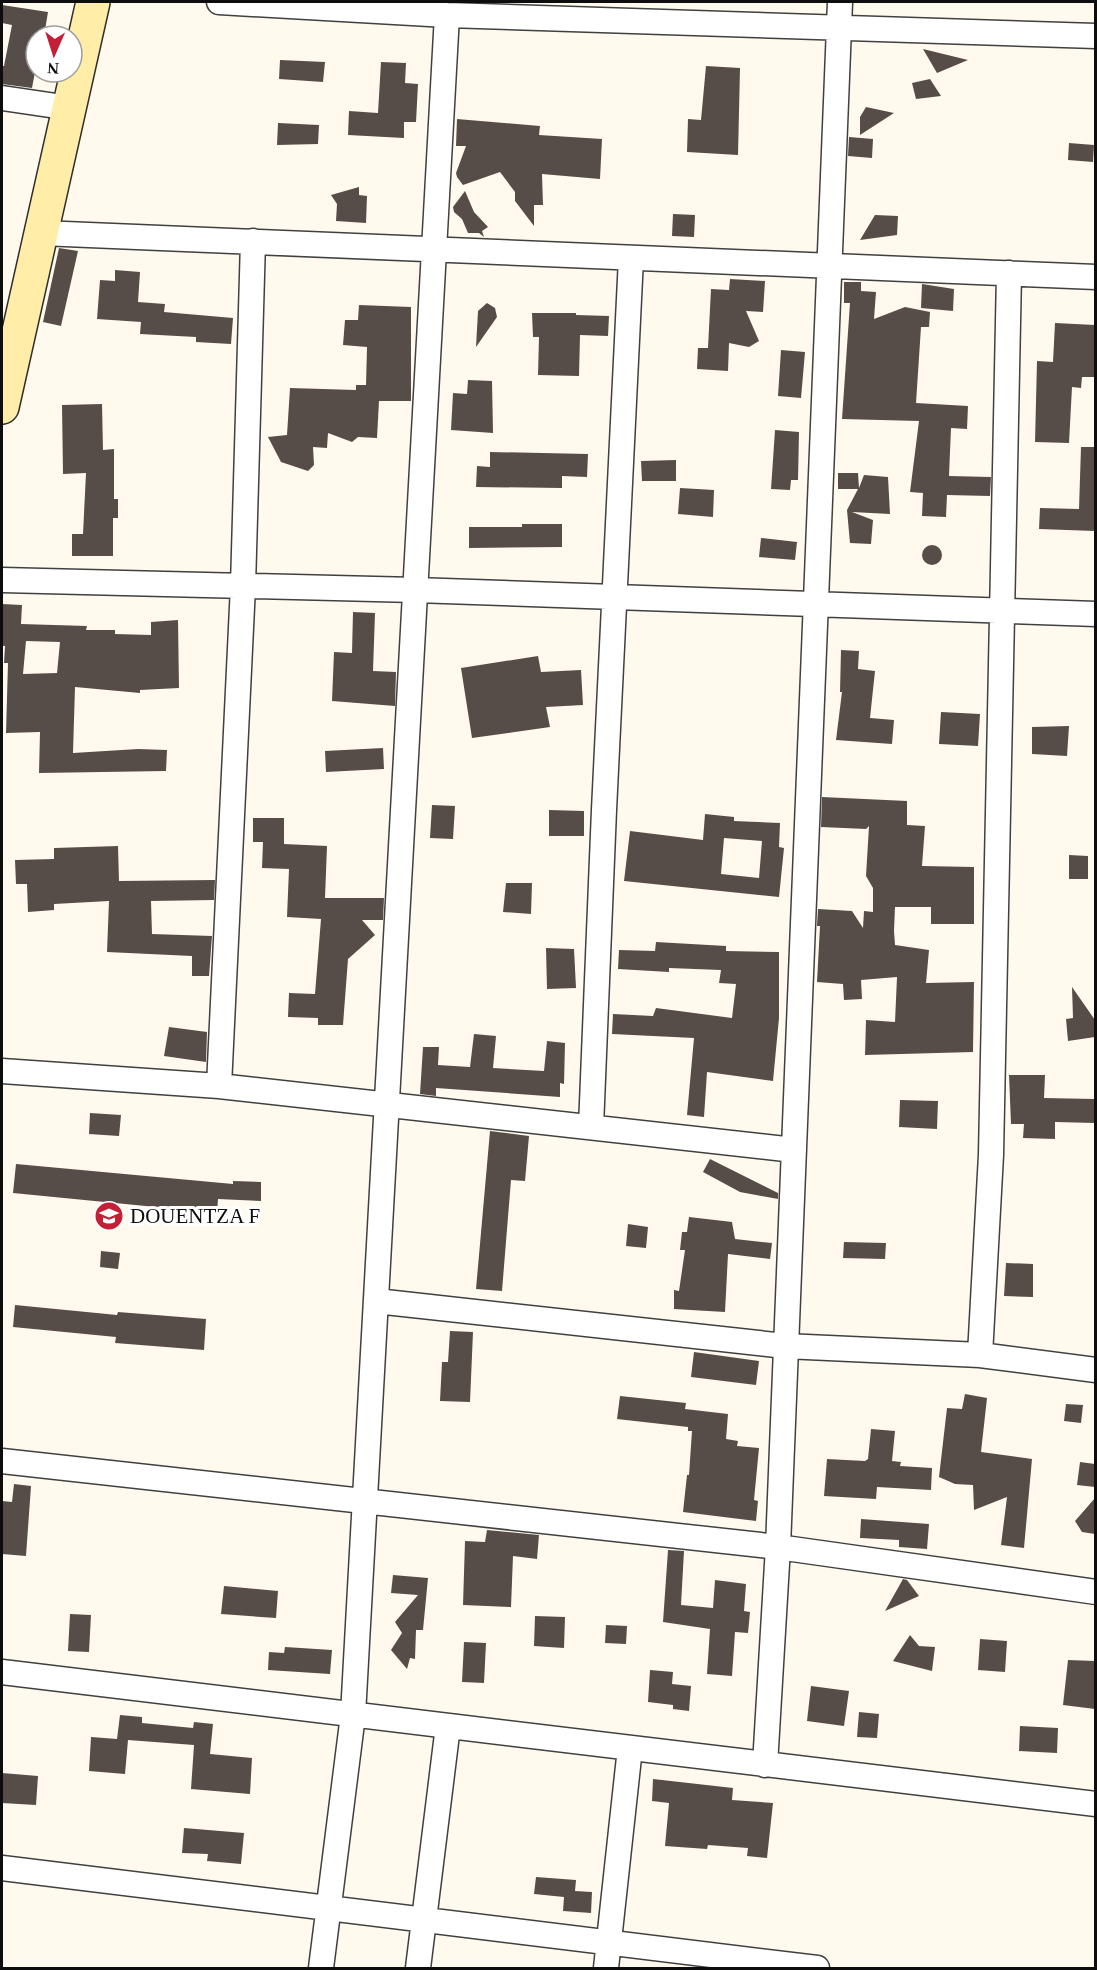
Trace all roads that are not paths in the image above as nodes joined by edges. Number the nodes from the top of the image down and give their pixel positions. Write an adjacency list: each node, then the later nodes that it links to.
1 (93, 2): 8 (main road)
2 (219, 2): 4 (street)
3 (840, 2): 5 (street)
4 (447, 15): 5 (street); 11 (street)
5 (838, 28): 6 (street); 13 (street)
6 (1095, 36)
7 (2, 98): 8 (street)
8 (70, 108): 9 (main road)
9 (41, 232): 10 (street); 16 (main road)
10 (253, 241): 11 (street); 18 (street)
11 (434, 249): 12 (street); 19 (street)
12 (631, 258): 13 (street); 20 (street)
13 (829, 266): 14 (street); 21 (street)
14 (1009, 273): 15 (street); 22 (street)
15 (1095, 277)
16 (2, 407)
17 (2, 580): 18 (street)
18 (243, 586): 19 (street); 25 (street)
19 (415, 590): 20 (street); 26 (street)
20 (615, 597): 21 (street); 27 (street)
21 (816, 604): 22 (street); 28 (street)
22 (1002, 611): 23 (street); 31 (street)
23 (1095, 614)
24 (2, 1071): 25 (street)
25 (219, 1086): 26 (street)
26 (387, 1105): 27 (street); 29 (street)
27 (591, 1127): 28 (street)
28 (794, 1150): 30 (street)
29 (376, 1301): 30 (street); 34 (street)
30 (784, 1346): 31 (street); 35 (street)
31 (980, 1355): 32 (street)
32 (1095, 1370)
33 (2, 1461): 34 (street)
34 (365, 1500): 35 (street); 38 (street)
35 (778, 1547): 36 (street); 41 (street)
36 (1095, 1592)
37 (2, 1672): 38 (street)
38 (353, 1715): 39 (street); 44 (street)
39 (448, 1726): 40 (street); 45 (street)
40 (630, 1748): 41 (street); 46 (street)
41 (765, 1765): 42 (street)
42 (1095, 1804)
43 (2, 1868): 44 (street)
44 (328, 1908): 45 (street); 47 (street)
45 (424, 1920): 46 (street); 48 (street)
46 (609, 1943): 49 (street); 50 (street)
47 (321, 1968)
48 (418, 1968)
49 (606, 1968)
50 (817, 1968)

